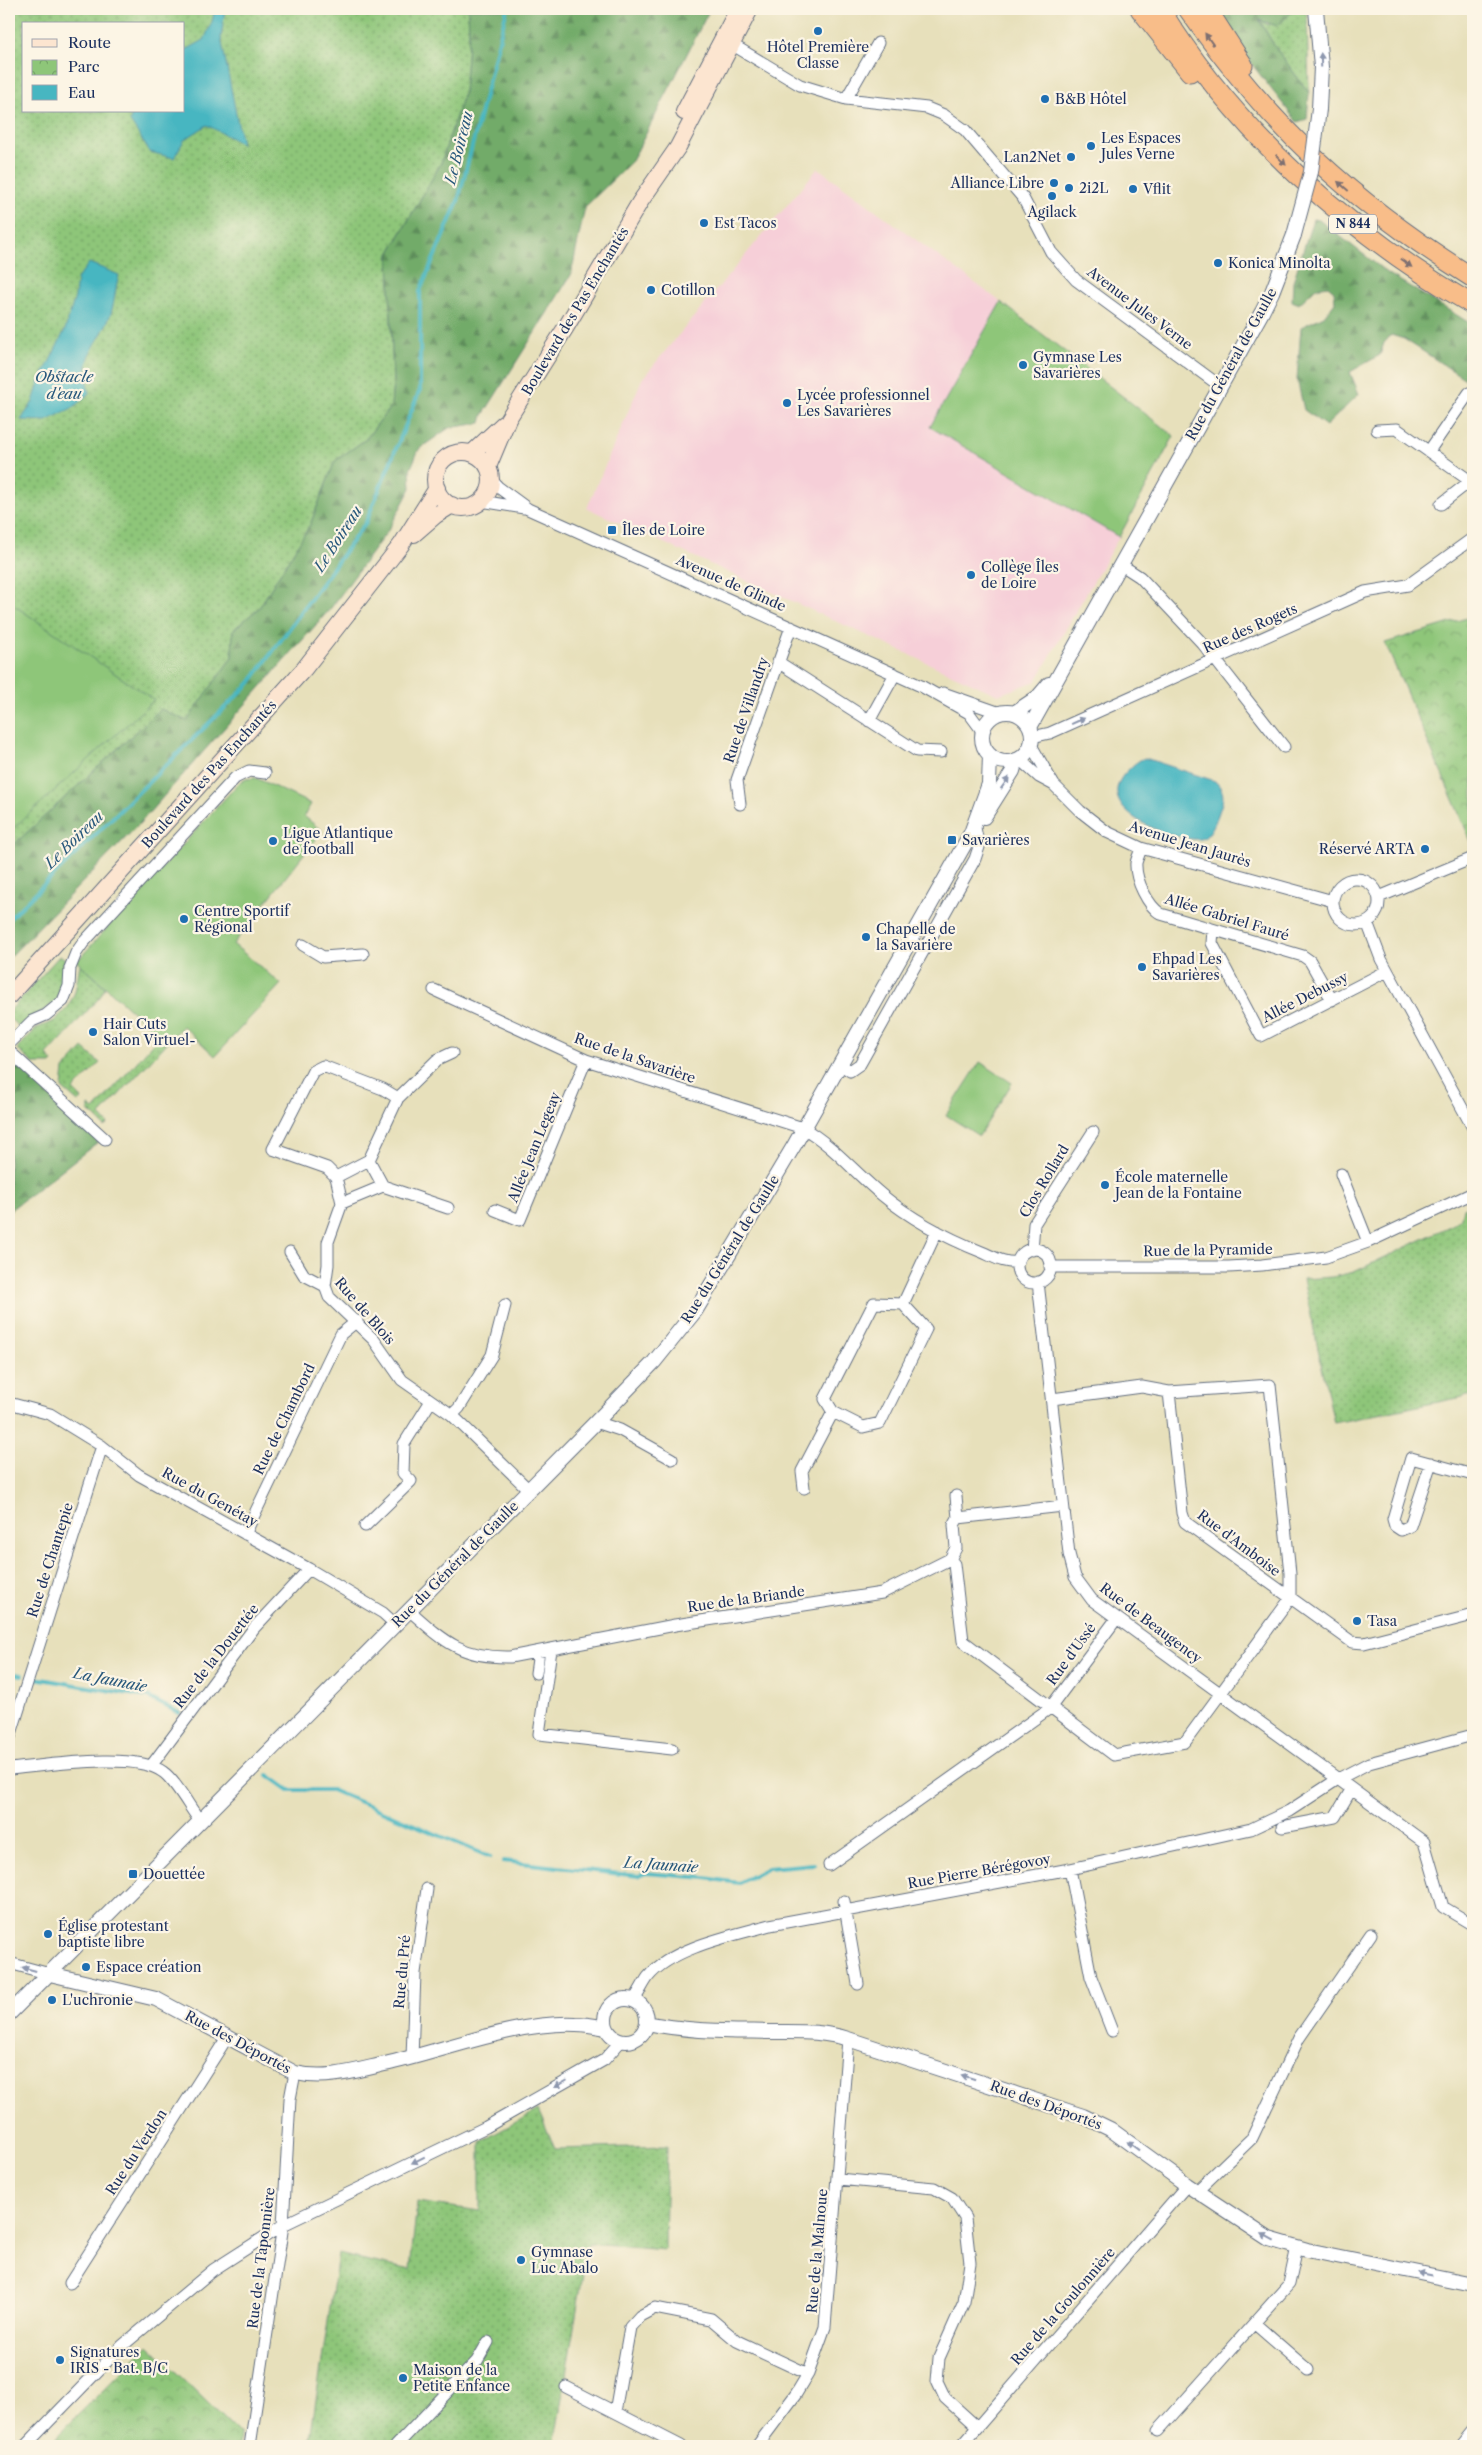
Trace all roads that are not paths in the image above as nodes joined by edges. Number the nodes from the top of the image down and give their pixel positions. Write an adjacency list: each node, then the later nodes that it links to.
1 (738, 9): 13 (main road, Boulevard des Pas Enchantés)
2 (750, 9): 9 (main road, Boulevard des Pas Enchantés)
3 (1140, 9): 12 (highway)
4 (1160, 9): 12 (highway, N 844)
5 (1188, 9): 11 (highway, N 844, one-way to 5)
6 (1207, 9): 11 (highway)
7 (1316, 9): 16 (street, Rue du Général de Gaulle, one-way to 7, bridge)
8 (878, 43): 10 (street)
9 (733, 45): 10 (street, Avenue Jules Verne); 13 (main road, Boulevard des Pas Enchantés)
10 (846, 98): 16 (street, Avenue Jules Verne)
11 (1261, 104): 14 (highway, N 844, one-way to 11)
12 (1247, 125): 15 (highway, N 844, one-way to 15)
13 (640, 202): 18 (main road, Boulevard des Pas Enchantés)
14 (1473, 278)
15 (1473, 305)
16 (1220, 386): 31 (street, Rue du Général de Gaulle)
17 (1469, 393): 20 (street)
18 (508, 419): 21 (main road, Boulevard des Pas Enchantés); 22 (main road, Boulevard des Pas Enchantés)
19 (1377, 430): 20 (street)
20 (1429, 451): 23 (street)
21 (472, 453): 22 (main road); 24 (main road)
22 (490, 473): 25 (main road); 28 (street, Avenue de Glinde)
23 (1473, 481): 26 (street)
24 (437, 488): 27 (main road); 30 (main road, Boulevard des Pas Enchantés)
25 (481, 501): 27 (main road); 28 (street, Avenue de Glinde)
26 (1442, 504)
27 (452, 505): 30 (main road, Boulevard des Pas Enchantés)
28 (528, 509): 32 (street, Avenue de Glinde)
29 (1473, 538): 33 (street, Rue des Rogets)
30 (402, 546): 61 (main road, Boulevard des Pas Enchantés)
31 (1120, 564): 33 (street); 35 (street, Rue du Général de Gaulle)
32 (791, 627): 34 (street, Rue de Villandry); 36 (street, Avenue de Glinde)
33 (1217, 660): 42 (street, Rue des Rogets, one-way to 33); 43 (street)
34 (778, 662): 40 (street); 49 (street, Rue de Villandry)
35 (1064, 663): 39 (street, Rue du Général de Gaulle); 42 (street, Rue du Général de Gaulle)
36 (895, 674): 37 (street, Avenue de Glinde); 40 (street)
37 (921, 686): 38 (street, Avenue de Glinde); 41 (street, Avenue de Glinde)
38 (1000, 713): 39 (street); 41 (street)
39 (1014, 713): 42 (street)
40 (869, 721): 44 (street)
41 (983, 732): 45 (street)
42 (1031, 736): 46 (street); 48 (street, Avenue Jean Jaurès)
43 (1284, 747)
44 (941, 752)
45 (990, 755): 46 (street); 50 (street, Rue du Général de Gaulle)
46 (1018, 760): 48 (street, Avenue Jean Jaurès); 50 (street, Rue du Général de Gaulle, one-way to 46)
47 (265, 773): 63 (street, Boulevard des Pas Enchantés)
48 (1054, 785): 51 (street, Avenue Jean Jaurès)
49 (740, 804)
50 (973, 831): 68 (street, Rue du Général de Gaulle)
51 (1141, 848): 54 (street, Avenue Jean Jaurès); 56 (street, Allée Gabriel Fauré)
52 (1473, 858): 53 (street)
53 (1378, 897): 54 (street); 55 (street)
54 (1333, 901): 55 (street)
55 (1367, 922): 59 (street)
56 (1213, 930): 62 (street, Allée Gabriel Fauré); 62 (street, Allée Debussy)
57 (303, 945): 58 (street)
58 (363, 954)
59 (1387, 971): 62 (street, Allée Debussy); 69 (street)
60 (434, 990): 66 (street, Rue de la Savarière)
61 (9, 996)
62 (1332, 1000)
63 (9, 1044)
64 (9, 1051): 71 (street)
65 (452, 1053): 67 (street)
66 (586, 1060): 68 (street, Rue de la Savarière); 79 (street, Allée Jean Legeay)
67 (398, 1098): 72 (street); 74 (street)
68 (804, 1128): 80 (street); 97 (street, Rue du Général de Gaulle)
69 (1473, 1128)
70 (1092, 1132): 82 (street, Clos Rollard)
71 (105, 1139)
72 (369, 1160): 74 (street); 75 (street)
73 (1341, 1174): 81 (street)
74 (336, 1177): 77 (street)
75 (383, 1186): 77 (street); 78 (street)
76 (1473, 1193): 81 (street, Rue de la Pyramide)
77 (342, 1203): 87 (street)
78 (448, 1208)
79 (495, 1210)
80 (937, 1231): 84 (street); 88 (street)
81 (1368, 1242): 85 (street, Rue de la Pyramide)
82 (1032, 1250): 84 (street); 85 (street)
83 (290, 1252): 87 (street, Rue de Blois)
84 (1018, 1262): 86 (street)
85 (1050, 1267): 86 (street)
86 (1038, 1282): 92 (street, Rue de Beaugency)
87 (325, 1286): 90 (street, Rue de Blois)
88 (903, 1304): 95 (street); 95 (street)
89 (505, 1305): 96 (street)
90 (357, 1321): 93 (street, Rue de Blois); 108 (street, Rue de Chambord)
91 (1169, 1392): 92 (street); 111 (street, Rue d'Amboise); 111 (street)
92 (1052, 1399): 105 (street, Rue de Beaugency)
93 (431, 1401): 96 (street, Rue de Blois); 107 (street)
94 (9, 1403): 98 (street, Rue du Genétay)
95 (833, 1412): 102 (street)
96 (452, 1414): 103 (street, Rue de Blois)
97 (596, 1422): 99 (street); 103 (street, Rue du Général de Gaulle)
98 (102, 1446): 108 (street, Rue du Genétay); 121 (street, Rue de Chantepie)
99 (672, 1459)
100 (1431, 1463): 100 (street); 101 (street)
101 (1473, 1475)
102 (804, 1488)
103 (529, 1490): 112 (street, Rue du Général de Gaulle)
104 (956, 1496): 106 (street)
105 (1063, 1506): 106 (street); 114 (street, Rue de Beaugency)
106 (958, 1518): 109 (street)
107 (366, 1526)
108 (245, 1534): 110 (street, Rue du Genétay)
109 (950, 1559): 116 (street, Rue de la Briande); 119 (street)
110 (309, 1569): 115 (street, Rue du Genétay); 123 (street, Rue de la Douettée)
111 (1290, 1599): 113 (street, Rue d'Amboise); 118 (street)
112 (409, 1610): 115 (street, Rue du Général de Gaulle); 116 (street, Rue de la Briande)
113 (1473, 1615)
114 (1116, 1618): 118 (street, Rue de Beaugency); 119 (street, Rue d'Ussé)
115 (394, 1624): 127 (street, Rue du Général de Gaulle)
116 (545, 1651): 117 (street); 122 (street)
117 (536, 1673)
118 (1222, 1694): 119 (street); 125 (street, Rue de Beaugency)
119 (1050, 1708): 129 (street, Rue d'Ussé)
120 (1473, 1735): 125 (street)
121 (9, 1740)
122 (672, 1749)
123 (151, 1766): 124 (street); 127 (street)
124 (9, 1769)
125 (1338, 1779): 126 (street, Rue de Beaugency); 130 (street, Rue Pierre Bérégovoy)
126 (1351, 1790): 128 (street); 133 (street, Rue de Beaugency)
127 (200, 1820): 136 (street, Rue du Général de Gaulle)
128 (1282, 1827)
129 (829, 1865)
130 (1070, 1870): 132 (street, Rue Pierre Bérégovoy); 144 (street)
131 (427, 1889): 148 (street, Rue du Pré)
132 (846, 1906): 137 (street); 138 (street, Rue Pierre Bérégovoy)
133 (1473, 1925)
134 (1371, 1934): 151 (street, Rue de la Goulonnière)
135 (9, 1963): 136 (street, one-way to 135)
136 (50, 1974): 140 (street, Rue du Général de Gaulle); 145 (street, Rue des Déportés)
137 (858, 1984)
138 (634, 2000): 139 (street); 141 (street)
139 (607, 2011): 142 (street, Rue des Déportés); 143 (street)
140 (9, 2014)
141 (648, 2023): 146 (street, Rue des Déportés); 147 (street)
142 (575, 2024): 143 (street, Rue des Déportés); 148 (street, Rue des Déportés)
143 (606, 2028): 147 (street)
144 (1112, 2031)
145 (228, 2036): 149 (street, Rue des Déportés); 154 (street, Rue du Verdon)
146 (848, 2038): 150 (street, Rue de la Malnoue); 151 (street, Rue des Déportés, one-way to 146)
147 (621, 2041): 152 (street, one-way to 152)
148 (412, 2058): 149 (street, Rue des Déportés)
149 (295, 2073): 152 (street, Rue de la Taponnière)
150 (838, 2179): 159 (street, Rue de la Malnoue); 162 (street)
151 (1192, 2188): 153 (street, Rue des Déportés, one-way to 151); 162 (street, Rue de la Goulonnière)
152 (283, 2225): 165 (street); 166 (street, Rue de la Taponnière)
153 (1297, 2247): 155 (street, Rue des Déportés, one-way to 153); 156 (street)
154 (70, 2283)
155 (1473, 2284)
156 (1254, 2323): 158 (street); 164 (street)
157 (488, 2342): 167 (street)
158 (1308, 2370)
159 (808, 2374): 161 (street); 169 (street, Rue de la Malnoue)
160 (566, 2387): 161 (street)
161 (615, 2412): 168 (street)
162 (977, 2427): 170 (street, Rue de la Goulonnière)
163 (1473, 2430): 171 (street)
164 (1158, 2431)
165 (25, 2446)
166 (250, 2446)
167 (396, 2446)
168 (681, 2446)
169 (757, 2446)
170 (961, 2446)
171 (1460, 2446)

